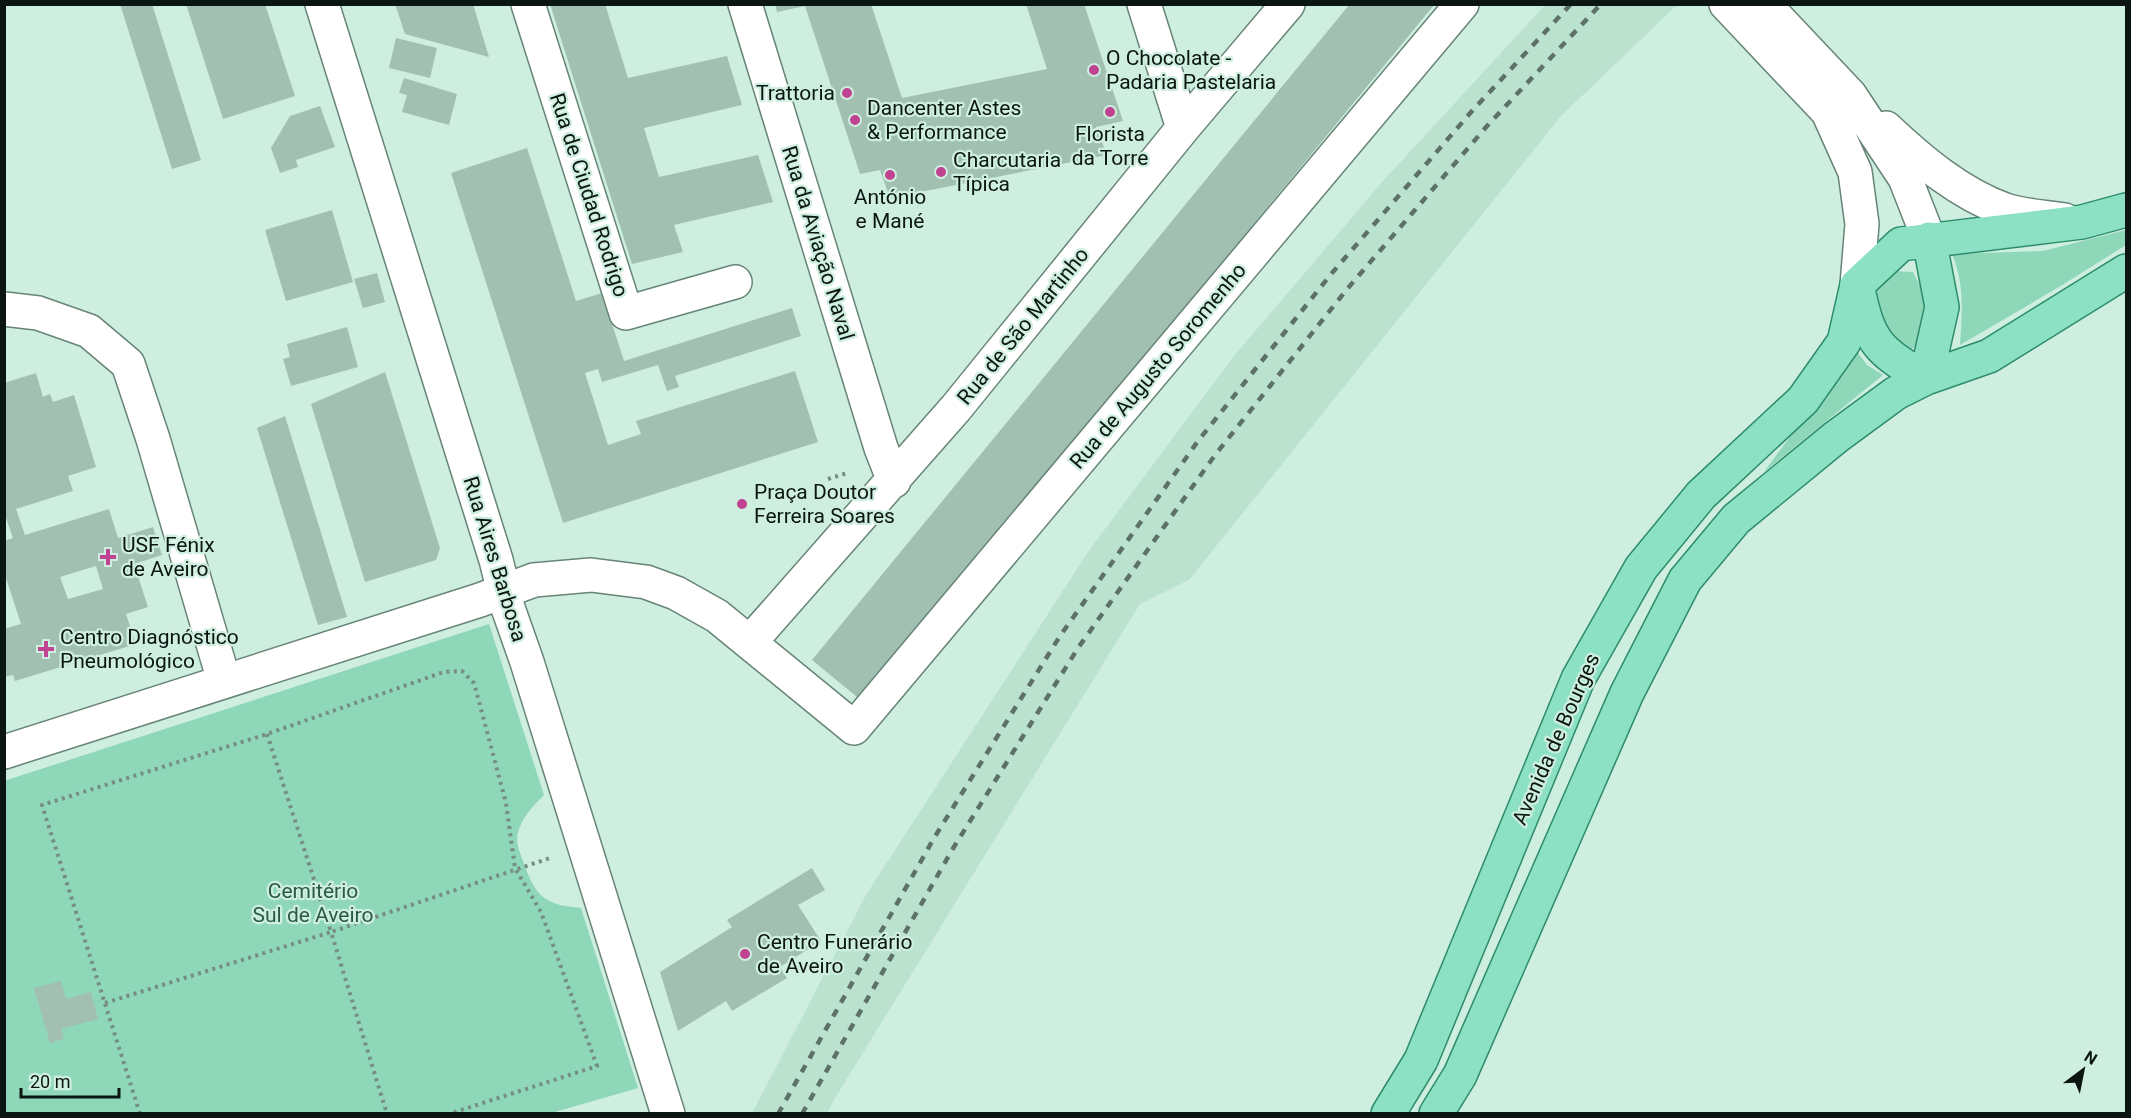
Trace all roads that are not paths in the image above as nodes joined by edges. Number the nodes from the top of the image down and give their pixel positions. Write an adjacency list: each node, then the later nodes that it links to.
1 (321, 4): 21 (street, Rua Aires Barbosa)
2 (528, 4): 16 (street, Rua de Ciudad Rodrigo)
3 (745, 4): 20 (street, Rua da Aviação Naval)
4 (1144, 4): 11 (street)
5 (1288, 4): 11 (street, Rua de São Martinho)
6 (1462, 4): 22 (street, Rua de Augusto Soromenho)
7 (1726, 4): 9 (street)
8 (1764, 4): 9 (street)
9 (1788, 49): 10 (street); 17 (street)
10 (1850, 95): 13 (street); 14 (street)
11 (1183, 128): 20 (street, Rua de São Martinho)
12 (2127, 210): 13 (main road)
13 (2082, 222): 14 (main road)
14 (1929, 239): 17 (main road); 19 (main road)
15 (2127, 271): 19 (main road)
16 (735, 282)
17 (1857, 285): 19 (main road); 26 (main road, Avenida de Bourges)
18 (4, 309): 23 (street)
19 (1926, 378): 27 (main road)
20 (894, 481): 22 (street, Rua de São Martinho)
21 (504, 590): 22 (street); 23 (street); 25 (street, Rua Aires Barbosa)
22 (750, 642)
23 (224, 681): 24 (street)
24 (4, 752)
25 (669, 1113)
26 (1388, 1113)
27 (1436, 1113)

